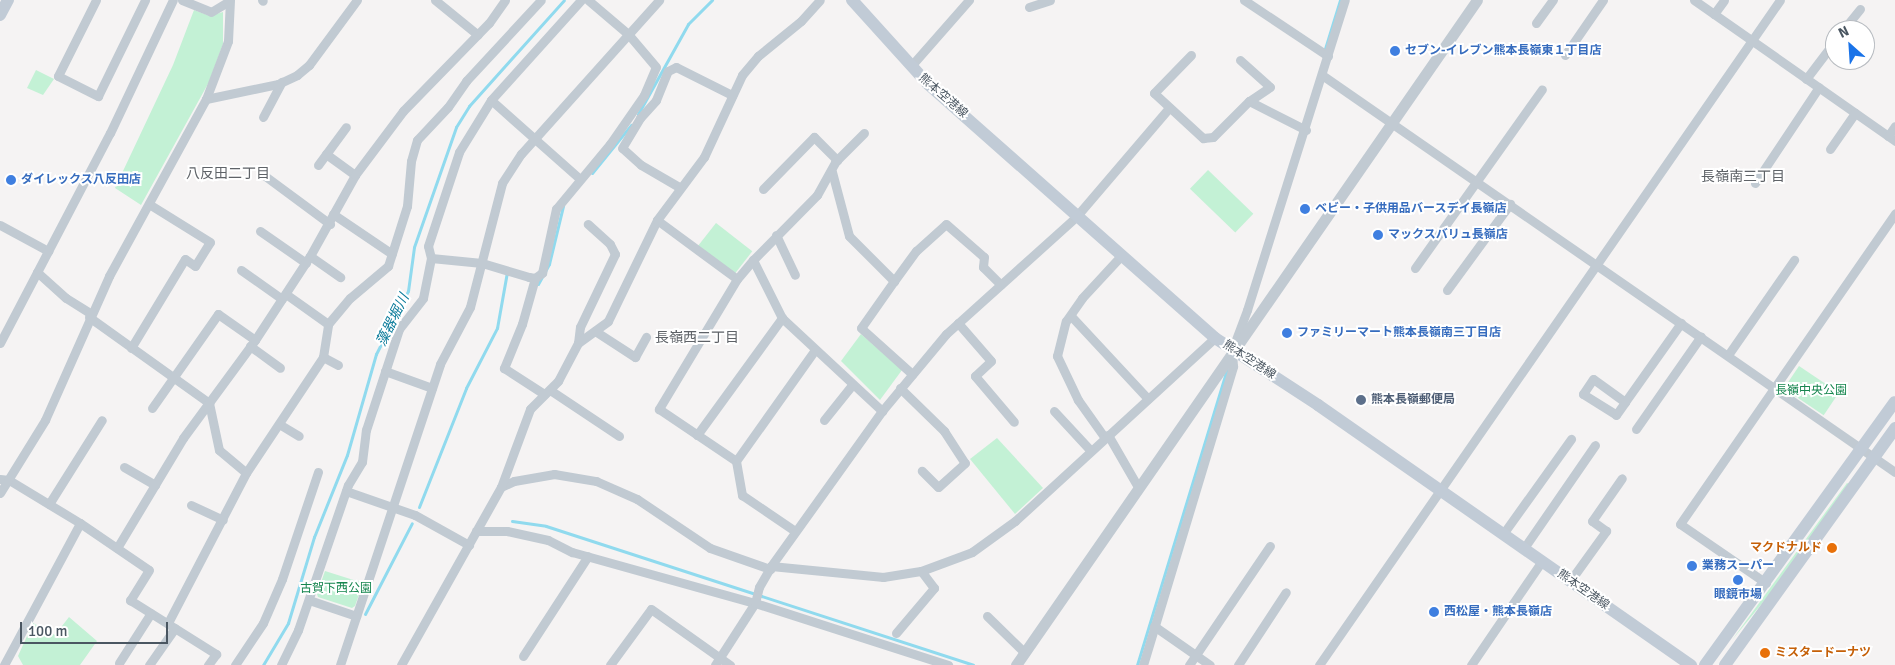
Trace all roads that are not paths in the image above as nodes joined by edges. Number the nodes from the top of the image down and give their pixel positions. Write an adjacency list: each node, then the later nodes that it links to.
1 (8, 0): 29 (main road)
2 (96, 0): 3 (street)
3 (145, 0)
4 (173, 0): 83 (street)
5 (182, 0): 25 (street)
6 (357, 0): 43 (street)
7 (434, 0): 33 (street)
8 (505, 0): 33 (street)
9 (542, 0): 84 (street)
10 (581, 0): 48 (street)
11 (588, 0): 32 (street)
12 (659, 0): 32 (street)
13 (820, 0): 46 (street)
14 (852, 0): 40 (main road, 熊本空港線)
15 (969, 0): 40 (street)
16 (1050, 0): 26 (street)
17 (1244, 0): 37 (street)
18 (1345, 0): 37 (street)
19 (1477, 0): 53 (street)
20 (1553, 0): 31 (street)
21 (1603, 0): 38 (street)
22 (1694, 0): 28 (street)
23 (1724, 0): 28 (street)
24 (1780, 0): 34 (street)
25 (229, 1): 47 (street)
26 (1029, 7)
27 (1860, 8): 30 (street)
28 (1714, 14): 34 (street)
29 (0, 15)
30 (1851, 20)
31 (1536, 23)
32 (628, 34): 58 (street); 67 (street)
33 (478, 35): 66 (street)
34 (1752, 41): 42 (street); 91 (street)
35 (1825, 54): 42 (street)
36 (1191, 55): 50 (street)
37 (1328, 56): 41 (street)
38 (1564, 56)
39 (1240, 60): 49 (street)
40 (911, 66): 76 (main road, 熊本空港線)
41 (1322, 74): 53 (street); 56 (street)
42 (1806, 79): 44 (street)
43 (282, 82): 47 (street); 52 (street)
44 (1818, 87): 51 (street); 69 (street)
45 (1542, 89): 68 (street)
46 (732, 95): 70 (street); 70 (street)
47 (206, 99): 72 (street)
48 (492, 100): 58 (street); 86 (street)
49 (1249, 101): 50 (street); 56 (street)
50 (1169, 108): 76 (street)
51 (1855, 113): 59 (street); 60 (street)
52 (263, 117)
53 (1392, 122): 68 (street); 118 (street)
54 (1895, 126): 59 (street)
55 (346, 127): 61 (street)
56 (1306, 130): 118 (street)
57 (864, 133): 62 (street)
58 (536, 138): 67 (street); 90 (street)
59 (1891, 138)
60 (1830, 149)
61 (326, 154): 63 (street); 66 (street)
62 (837, 160): 64 (street); 71 (street)
63 (318, 166)
64 (832, 172): 82 (street); 99 (street)
65 (260, 173): 78 (street)
66 (355, 175): 75 (street)
67 (580, 179): 97 (street)
68 (1477, 181): 73 (street); 92 (street)
69 (1754, 183)
70 (679, 187): 77 (street)
71 (763, 189)
72 (149, 204): 103 (street); 116 (street)
73 (1510, 204): 91 (street); 101 (street)
74 (1895, 213): 127 (street)
75 (333, 214): 78 (street); 84 (street)
76 (1075, 218): 85 (main road, 熊本空港線); 100 (street)
77 (657, 220): 98 (street); 109 (street)
78 (330, 224): 87 (street)
79 (588, 224): 115 (street)
80 (0, 226): 83 (street)
81 (260, 231): 87 (street)
82 (776, 235): 88 (street); 95 (street)
83 (48, 251): 94 (street)
84 (392, 254): 108 (street)
85 (1120, 257): 104 (street); 112 (main road, 熊本空港線)
86 (432, 258): 90 (street); 123 (street)
87 (308, 259): 96 (street); 102 (street)
88 (753, 260): 98 (street); 105 (street)
89 (1794, 260): 119 (street)
90 (482, 263): 97 (street); 128 (street)
91 (1596, 264): 107 (street); 164 (street)
92 (1415, 268)
93 (241, 270): 102 (street)
94 (37, 272): 103 (street); 113 (street)
95 (795, 274)
96 (340, 277)
97 (535, 278): 130 (street)
98 (737, 279): 144 (street)
99 (894, 281): 100 (street); 124 (street)
100 (1002, 285): 106 (street)
101 (1446, 290)
102 (284, 296): 108 (street); 114 (street)
103 (89, 315): 116 (street); 160 (street)
104 (1071, 316): 131 (street); 147 (street)
105 (782, 318): 117 (street); 144 (street)
106 (958, 323): 124 (street); 140 (street)
107 (1681, 323): 110 (street); 132 (street)
108 (328, 324): 120 (street)
109 (595, 332): 111 (street); 115 (street)
110 (1701, 336): 119 (street); 143 (street)
111 (646, 337)
112 (1215, 338): 118 (main road, 熊本空港線); 131 (street)
113 (0, 343)
114 (253, 343): 122 (street); 125 (street); 134 (street)
115 (578, 343): 130 (street)
116 (131, 348): 125 (street)
117 (815, 350): 126 (street); 153 (street)
118 (1232, 350): 163 (street); 164 (main road, 熊本空港線); 192 (street)
119 (1728, 355): 127 (street)
120 (323, 357): 121 (street); 141 (street)
121 (338, 365)
122 (280, 368)
123 (385, 371): 128 (street); 165 (street)
124 (912, 374): 129 (street)
125 (174, 377): 134 (street); 135 (street)
126 (852, 384): 136 (street); 139 (street)
127 (1776, 387): 151 (street); 184 (street)
128 (432, 388): 169 (street)
129 (900, 388): 136 (street); 155 (street)
130 (547, 392): 146 (street); 162 (street)
131 (1148, 399): 147 (street)
132 (1625, 402): 132 (street)
133 (1895, 402): 151 (main road)
134 (209, 403): 158 (street); 161 (street)
135 (152, 408)
136 (882, 410): 173 (street)
137 (1054, 411): 150 (street)
138 (102, 420): 167 (street)
139 (824, 420)
140 (1014, 422)
141 (279, 424): 145 (street); 158 (street)
142 (1895, 428): 152 (main road)
143 (1636, 429)
144 (697, 435): 153 (street)
145 (299, 436)
146 (618, 436)
147 (1107, 437): 150 (street); 163 (street)
148 (1570, 439): 174 (street)
149 (1595, 445): 178 (street)
150 (1091, 451): 182 (street)
151 (1861, 451): 152 (street); 184 (main road)
152 (1873, 458): 157 (street); 218 (main road)
153 (736, 461): 173 (street)
154 (124, 467): 161 (street)
155 (922, 471)
156 (318, 472): 202 (street)
157 (1895, 472)
158 (246, 473): 170 (street)
159 (1622, 478): 183 (street)
160 (4, 479): 166 (street); 167 (street)
161 (155, 486): 177 (street)
162 (501, 487): 172 (street); 181 (street)
163 (1138, 487): 194 (street)
164 (1440, 490): 174 (main road, 熊本空港線); 214 (street)
165 (346, 491): 169 (street); 186 (street)
166 (0, 493)
167 (49, 504): 171 (street)
168 (191, 505): 170 (street)
169 (392, 508): 175 (street); 189 (street)
170 (223, 520): 191 (street)
171 (80, 522): 177 (street); 199 (street)
172 (476, 531): 175 (street); 179 (street)
173 (795, 531): 181 (street)
174 (1503, 534): 178 (main road, 熊本空港線)
175 (469, 545): 205 (street)
176 (1270, 546): 195 (street)
177 (117, 548): 188 (street)
178 (1524, 548): 180 (main road, 熊本空港線)
179 (588, 556): 187 (street); 196 (street)
180 (1542, 562): 183 (main road, 熊本空港線); 215 (street)
181 (770, 567): 182 (street); 187 (street)
182 (921, 571): 193 (street)
183 (1570, 581): 216 (main road, 熊本空港線)
184 (1766, 583): 217 (main road)
185 (1286, 592): 213 (street)
186 (309, 600): 189 (street); 203 (street)
187 (756, 603): 197 (street); 208 (street)
188 (151, 613): 191 (street); 198 (street)
189 (356, 616): 204 (street)
190 (987, 616): 194 (street)
191 (172, 626): 200 (street); 201 (street)
192 (1154, 626): 195 (street); 210 (street)
193 (896, 632)
194 (1024, 653): 209 (street)
195 (1196, 655): 211 (street); 212 (street)
196 (523, 656)
197 (717, 661): 206 (street); 207 (street)
198 (120, 663)
199 (4, 665)
200 (150, 665)
201 (208, 665)
202 (236, 665)
203 (281, 665)
204 (340, 665)
205 (401, 665)
206 (610, 665)
207 (730, 665)
208 (948, 665)
209 (1016, 665)
210 (1143, 665)
211 (1189, 665)
212 (1210, 665)
213 (1238, 665)
214 (1319, 665)
215 (1471, 665)
216 (1691, 665)
217 (1705, 665)
218 (1725, 665)

